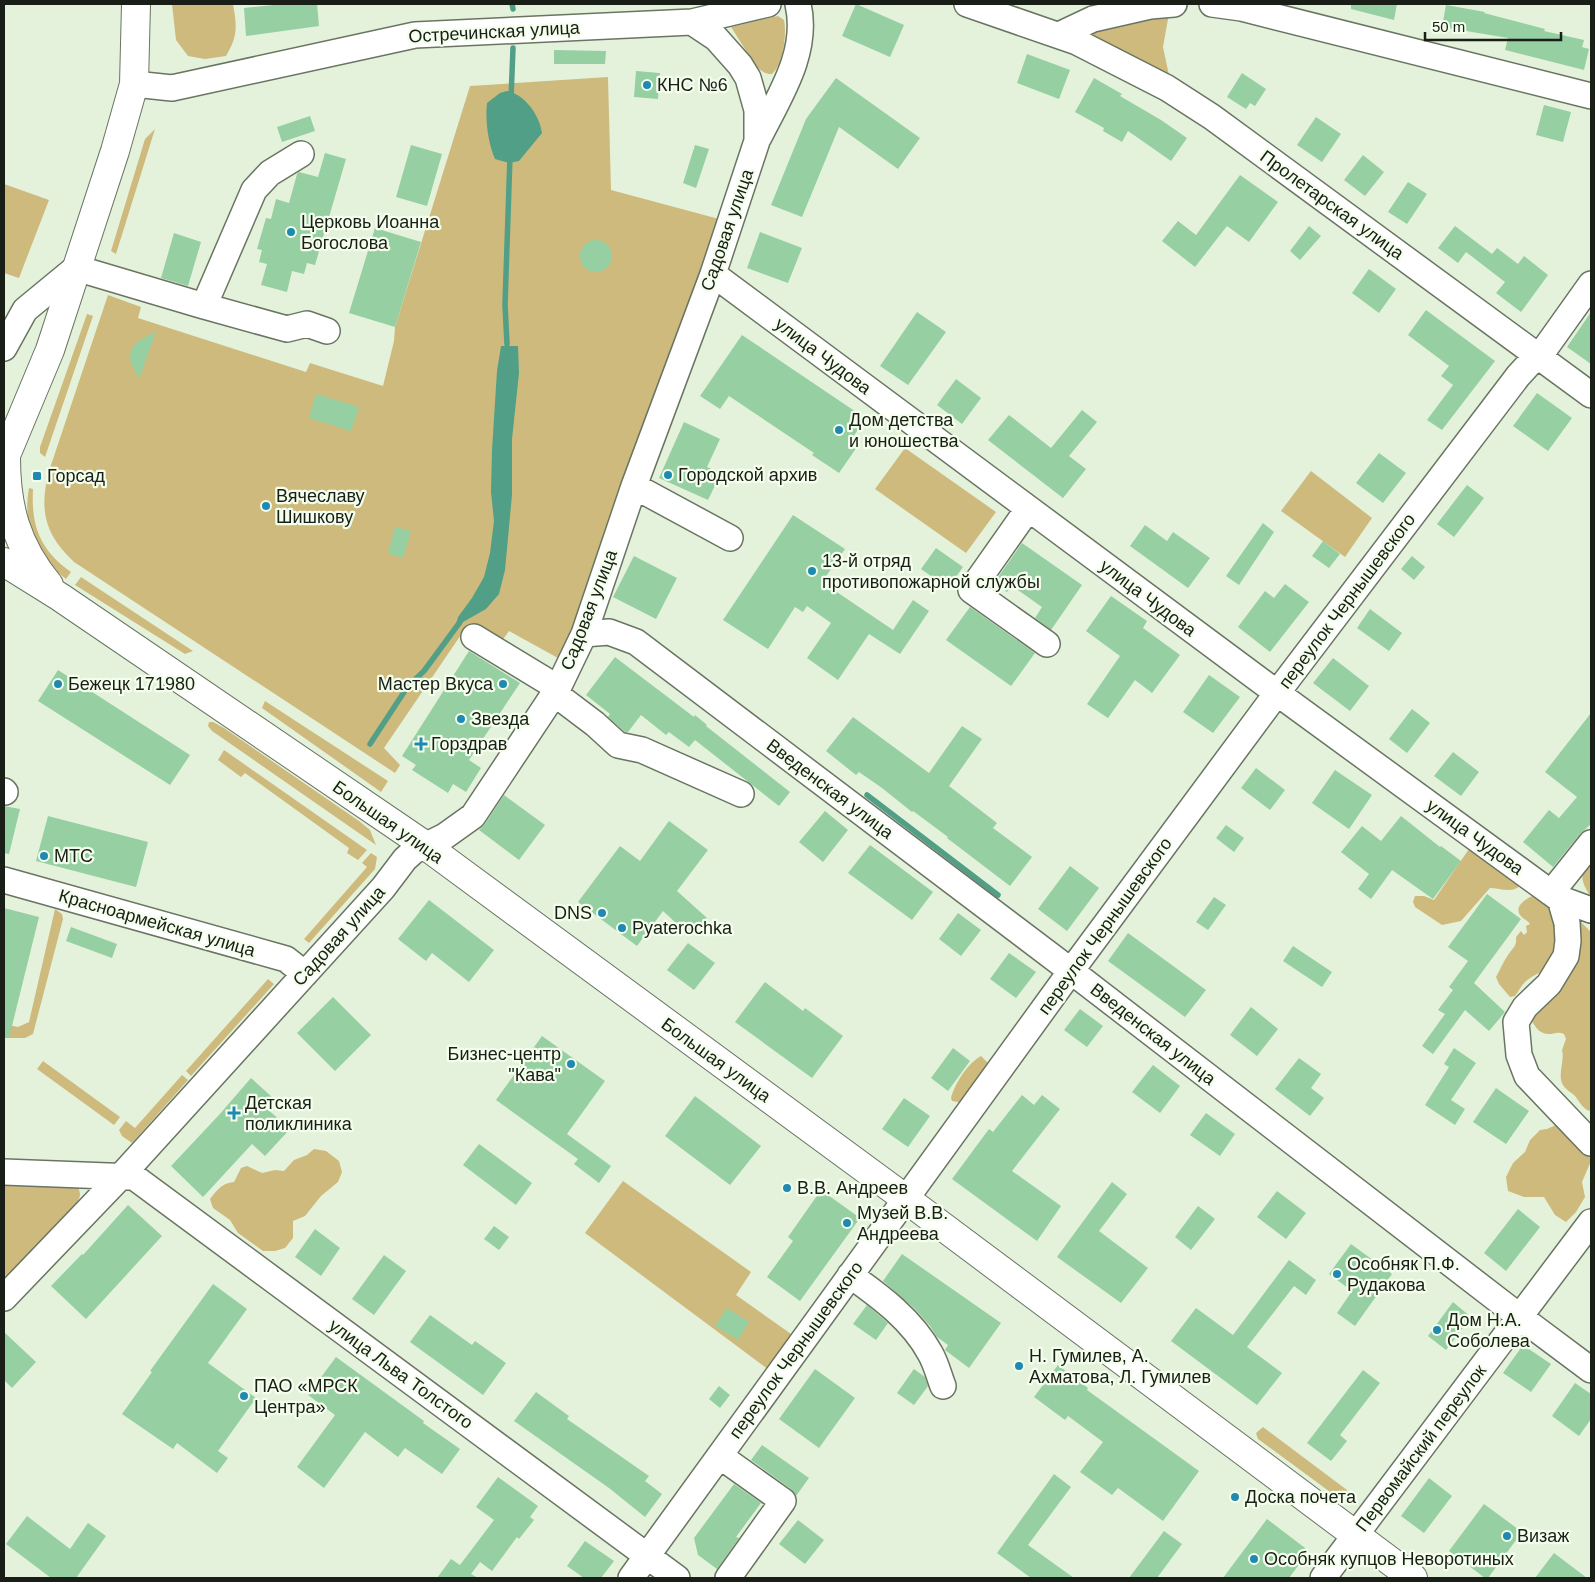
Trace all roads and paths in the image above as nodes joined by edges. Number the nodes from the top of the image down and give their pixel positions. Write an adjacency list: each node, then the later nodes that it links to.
1 (136, 4): 9 (main road)
2 (768, 4): 7 (street, Остречинская улица)
3 (798, 4): 11 (street)
4 (967, 4): 8 (street)
5 (1174, 4): 8 (street)
6 (1212, 4): 10 (street)
7 (692, 22): 9 (street, Остречинская улица); 11 (street, Садовая улица)
8 (1059, 35): 20 (street, Пролетарская улица)
9 (134, 84): 13 (main road)
10 (1591, 96)
11 (757, 141): 14 (street, Садовая улица)
12 (301, 154): 16 (street)
13 (76, 268): 16 (street); 18 (street); 19 (main road)
14 (712, 274): 24 (street, Садовая улица); 25 (street, улица Чудова)
15 (1591, 284): 20 (street, переулок Чернышевского)
16 (204, 306): 17 (street)
17 (327, 331)
18 (4, 348)
19 (50, 350): 22 (main road); 23 (main road)
20 (1539, 356): 21 (street, Пролетарская улица); 33 (street, переулок Чернышевского)
21 (1591, 395)
22 (4, 413)
23 (5, 458): 28 (main road)
24 (634, 486): 26 (street); 29 (street, Садовая улица)
25 (1028, 509): 31 (street); 33 (street, улица Чудова)
26 (730, 538)
27 (4, 562): 28 (main road, Большая улица)
28 (60, 597): 36 (main road, Большая улица)
29 (584, 634): 32 (street, Садовая улица); 40 (street, Введенская улица)
30 (474, 637): 32 (street)
31 (1048, 644)
32 (556, 691): 34 (street); 36 (street, Садовая улица)
33 (1277, 694): 38 (street, улица Чудова); 40 (street, переулок Чернышевского)
34 (742, 794)
35 (1591, 843): 38 (street)
36 (426, 846): 41 (street, Садовая улица); 45 (main road, Большая улица)
37 (4, 880): 41 (street, Красноармейская улица)
38 (1556, 896): 39 (street, улица Чудова); 42 (street)
39 (1591, 910)
40 (1071, 971): 45 (street, переулок Чернышевского); 49 (street, Введенская улица)
41 (305, 974): 44 (street, Садовая улица)
42 (1591, 1143)
43 (9, 1172): 44 (street)
44 (122, 1175): 48 (street, Садовая улица); 54 (street, улица Льва Толстого)
45 (906, 1199): 47 (street, переулок Чернышевского); 53 (main road, Большая улица)
46 (1591, 1222): 49 (street, Первомайский переулок)
47 (850, 1275): 51 (street); 52 (street, переулок Чернышевского)
48 (4, 1298)
49 (1520, 1317): 50 (street, Введенская улица); 53 (street, Первомайский переулок)
50 (1591, 1370)
51 (943, 1386)
52 (720, 1456): 54 (street, переулок Чернышевского); 57 (street)
53 (1355, 1535): 58 (street, Первомайский переулок); 59 (main road, Большая улица)
54 (648, 1556): 55 (street, переулок Чернышевского); 56 (street, улица Льва Толстого)
55 (631, 1578)
56 (677, 1578)
57 (728, 1578)
58 (1323, 1578)
59 (1413, 1578)

